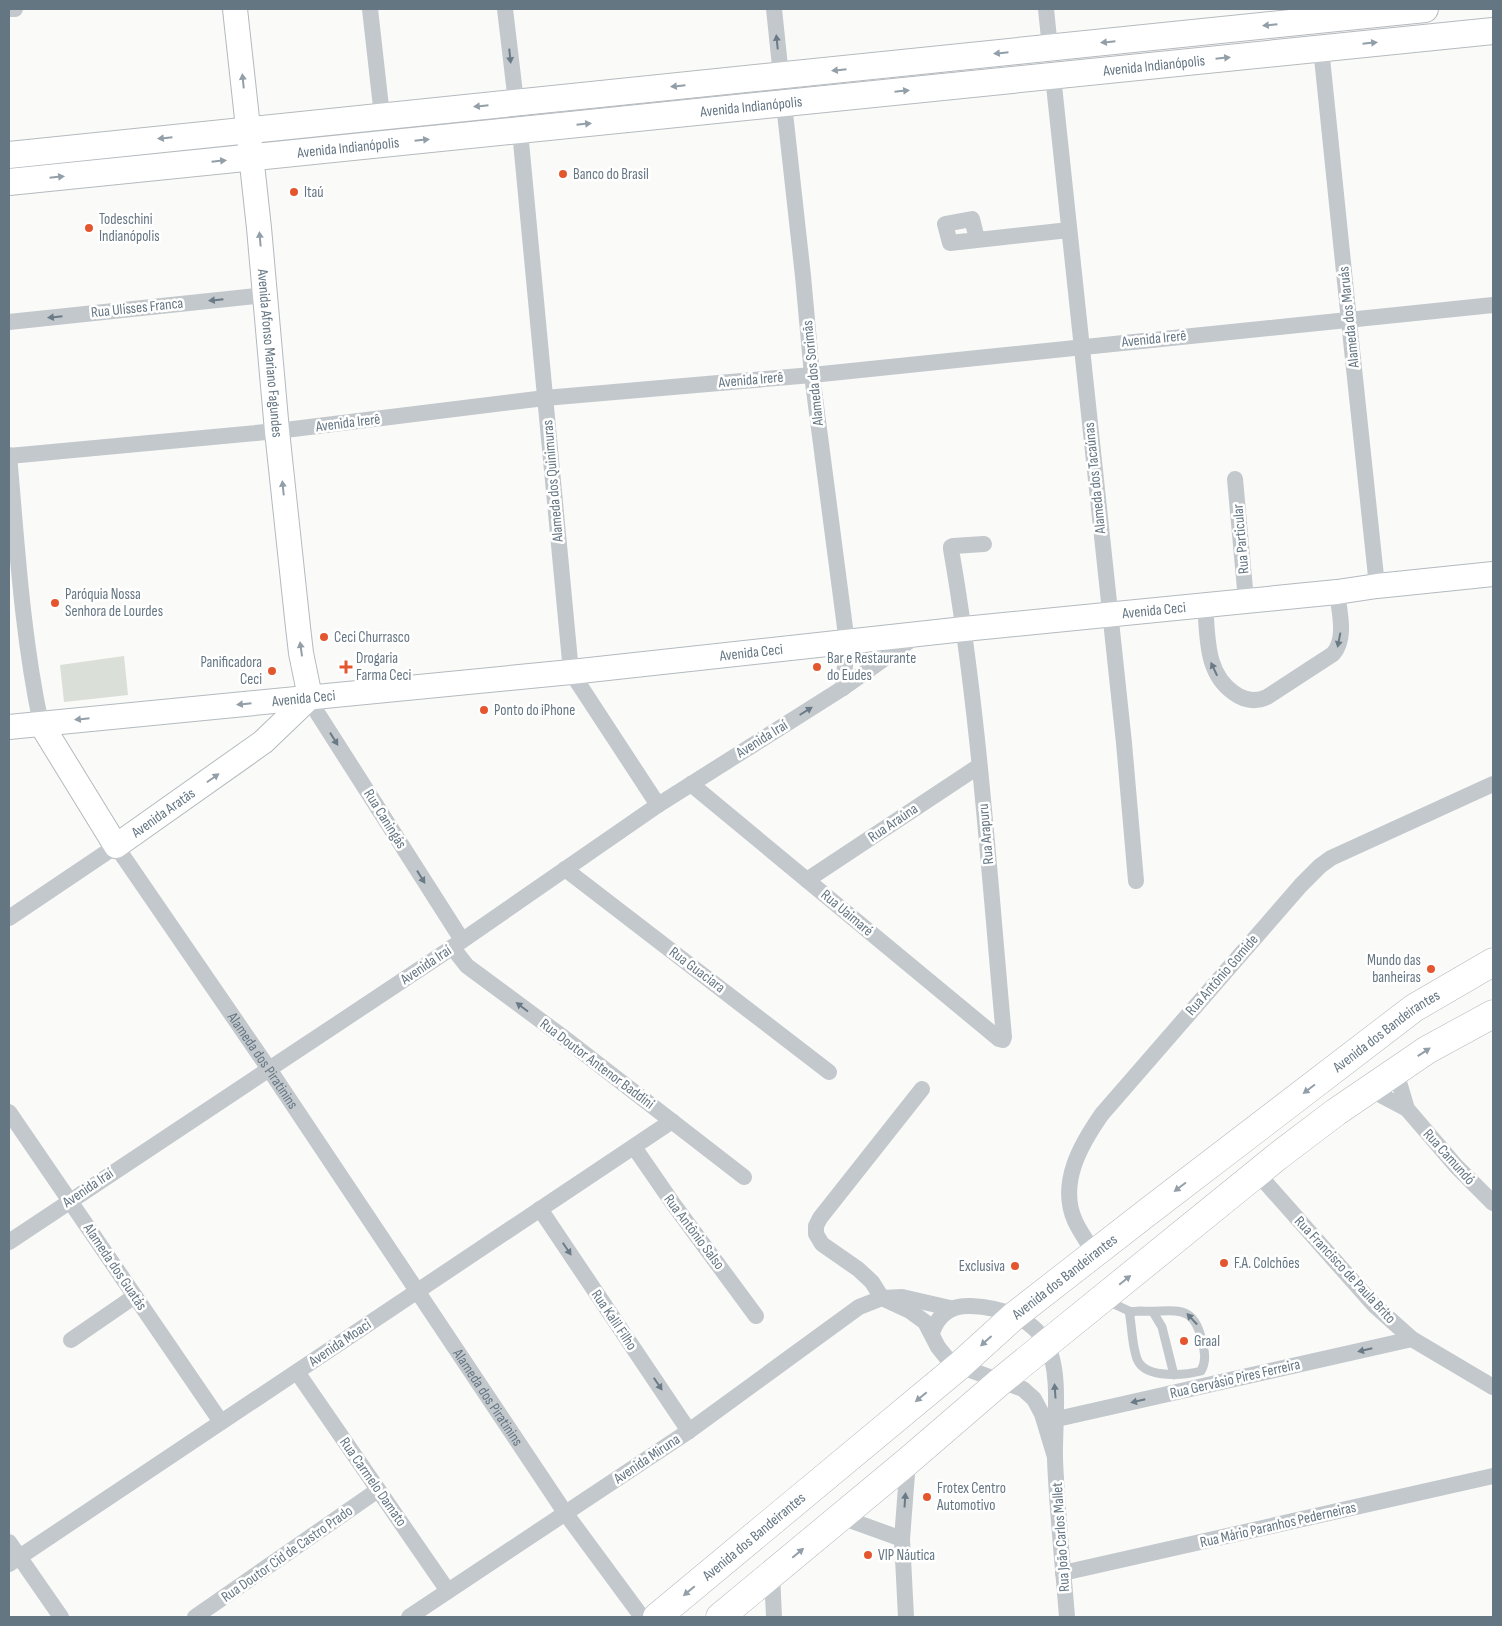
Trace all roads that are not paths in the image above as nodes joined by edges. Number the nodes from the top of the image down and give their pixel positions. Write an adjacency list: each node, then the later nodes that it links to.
1 (9, 9): 2 (street)
2 (16, 9)
3 (235, 9): 18 (street, Avenida Afonso Mariano Fagundes, one-way to 3)
4 (370, 9): 17 (street)
5 (505, 9): 15 (street, one-way to 15)
6 (774, 9): 13 (street, one-way to 6)
7 (1046, 9): 11 (street)
8 (1425, 9): 9 (main road, Avenida Indianópolis)
9 (1318, 14): 11 (main road, Avenida Indianópolis, one-way to 11)
10 (1493, 31): 12 (main road, Avenida Indianópolis, one-way to 10)
11 (1050, 48): 13 (main road, Avenida Indianópolis, one-way to 13)
12 (1321, 48): 14 (main road, Avenida Indianópolis, one-way to 12); 27 (street, Alameda dos Maruás)
13 (781, 76): 15 (main road, Avenida Indianópolis, one-way to 15)
14 (1053, 76): 16 (main road, Avenida Indianópolis, one-way to 14); 23 (street, Alameda dos Tacaúnas)
15 (516, 102): 17 (main road, Avenida Indianópolis, one-way to 17)
16 (784, 104): 19 (main road, Avenida Indianópolis, one-way to 16); 30 (street, Alameda dos Sorimãs)
17 (382, 116): 18 (main road, Avenida Indianópolis)
18 (248, 129): 20 (main road, Avenida Indianópolis, one-way to 20); 21 (street, Avenida Afonso Mariano Fagundes)
19 (520, 131): 21 (main road, Avenida Indianópolis, one-way to 19); 31 (street, Alameda dos Quinimuras)
20 (9, 155)
21 (252, 158): 22 (main road, Avenida Indianópolis, one-way to 21); 25 (street, Avenida Afonso Mariano Fagundes, one-way to 21)
22 (9, 182)
23 (1069, 230): 24 (street); 29 (street, Alameda dos Tacaúnas)
24 (977, 239)
25 (265, 295): 28 (street, Rua Ulisses Franca, one-way to 28); 32 (street, Avenida Afonso Mariano Fagundes)
26 (1493, 305): 27 (street, Avenida Irerê)
27 (1350, 320): 29 (street, Avenida Irerê); 37 (street, Alameda dos Maruás)
28 (9, 322)
29 (1081, 346): 30 (street, Avenida Irerê); 41 (street, Alameda dos Tacaúnas)
30 (812, 374): 31 (street, Avenida Irerê); 44 (street, Alameda dos Sorimãs)
31 (546, 398): 32 (street, Avenida Irerê); 45 (street, Alameda dos Quinimuras)
32 (277, 431): 33 (street, Avenida Irerê); 47 (street, Avenida Afonso Mariano Fagundes, one-way to 32)
33 (9, 456): 48 (street, Alameda dos Piratinins)
34 (1235, 479): 39 (street, Rua Particular)
35 (984, 544): 42 (street, Rua Arapuru)
36 (1493, 574): 37 (street, Avenida Ceci)
37 (1377, 586): 38 (street, Avenida Ceci)
38 (1337, 592): 39 (street, Avenida Ceci); 40 (street, one-way to 40)
39 (1246, 600): 40 (street, Avenida Ceci)
40 (1205, 604): 41 (street, Avenida Ceci)
41 (1110, 615): 42 (street, Avenida Ceci); 57 (street, Alameda dos Tacaúnas)
42 (964, 629): 43 (street, Avenida Ceci); 50 (street, Rua Arapuru)
43 (919, 634): 44 (street, Avenida Ceci); 46 (street, Avenida Iraí)
44 (847, 642): 45 (street, Avenida Ceci); 46 (street)
45 (570, 672): 47 (street, Avenida Ceci); 53 (street, Alameda dos Quinimuras)
46 (843, 688): 51 (street, Avenida Iraí, one-way to 46)
47 (310, 697): 48 (street, Avenida Ceci, one-way to 48); 54 (street, Avenida Aratãs, one-way to 47); 59 (street, Rua Caningás, one-way to 59)
48 (41, 724): 49 (street, Avenida Ceci); 54 (street, Alameda dos Piratinins)
49 (9, 727)
50 (979, 766): 56 (street, Rua Araúna); 62 (street, Rua Arapuru)
51 (691, 784): 53 (street, Avenida Iraí); 56 (street, Rua Uaimaré)
52 (1493, 784): 78 (street, Rua Antônio Gomide)
53 (658, 806): 55 (street, Avenida Iraí)
54 (116, 846): 58 (street, Avenida Aratãs); 63 (street, Alameda dos Piratinins)
55 (565, 869): 59 (street, Avenida Iraí); 64 (street, Rua Guaciara)
56 (807, 880): 62 (street, Rua Uaimaré)
57 (1136, 881)
58 (9, 918)
59 (457, 944): 63 (street, Avenida Iraí); 70 (street, Rua Doutor Antenor Baddini, one-way to 59)
60 (1493, 962): 78 (highway, Avenida dos Bandeirantes, one-way to 78)
61 (1493, 1014): 65 (highway, one-way to 61)
62 (1003, 1040)
63 (269, 1070): 74 (street, Avenida Iraí); 79 (street, Alameda dos Piratinins)
64 (829, 1072)
65 (1396, 1072): 67 (highway); 68 (street, Rua Camundó)
66 (922, 1089): 81 (street)
67 (1371, 1090): 68 (street, Rua Camundó); 72 (highway)
68 (1408, 1109): 75 (street, Rua Camundó)
69 (9, 1112): 74 (street, Alameda dos Guatás)
70 (672, 1121): 71 (street, Avenida Moaci); 73 (street, Rua Doutor Antenor Baddini)
71 (634, 1147): 76 (street, Avenida Moaci); 86 (street, Rua Antônio Salso)
72 (1258, 1174): 82 (highway, one-way to 72); 89 (street, Rua Francisco de Paula Brito)
73 (744, 1177)
74 (70, 1200): 77 (street, Avenida Iraí); 80 (street, Alameda dos Guatás)
75 (1493, 1203)
76 (540, 1208): 79 (street, Avenida Moaci); 99 (street, Rua Kalil Filho, one-way to 99)
77 (9, 1242)
78 (1095, 1254): 87 (highway, Avenida dos Bandeirantes)
79 (417, 1290): 93 (street, Avenida Moaci); 104 (street, Alameda dos Piratinins)
80 (135, 1296): 90 (street); 98 (street, Alameda dos Guatás)
81 (882, 1298): 83 (street, Avenida Miruna); 88 (street); 99 (street, Avenida Miruna)
82 (1101, 1300): 84 (lane); 91 (highway)
83 (950, 1308): 87 (street, Avenida Miruna); 88 (street)
84 (1129, 1311): 85 (lane); 94 (lane)
85 (1153, 1312): 94 (lane); 94 (lane, one-way to 85)
86 (756, 1316)
87 (1014, 1316): 91 (street, Avenida Miruna); 92 (highway, Avenida dos Bandeirantes, one-way to 92)
88 (932, 1334): 92 (street)
89 (1412, 1339): 96 (street, Rua Francisco de Paula Brito); 97 (street, Rua Gervásio Pires Ferreira, one-way to 97)
90 (71, 1340)
91 (1046, 1344): 95 (highway); 97 (street, Rua João Carlos Mallet, one-way to 91)
92 (958, 1366): 95 (street, Rua João Carlos Mallet); 116 (highway, Avenida dos Bandeirantes, one-way to 116)
93 (297, 1372): 98 (street, Avenida Moaci); 103 (street, Rua Carmelo Damato)
94 (1174, 1375)
95 (1002, 1380): 100 (street, Rua João Carlos Mallet); 101 (highway)
96 (1493, 1387)
97 (1057, 1419): 100 (street, Rua João Carlos Mallet)
98 (221, 1422): 108 (street, Avenida Moaci)
99 (690, 1431): 104 (street, Avenida Miruna)
100 (1055, 1457): 109 (street, Rua João Carlos Mallet)
101 (908, 1461): 105 (highway); 106 (street, one-way to 101)
102 (1493, 1476): 109 (street, Rua Mário Paranhos Pederneiras)
103 (378, 1490): 111 (street, Rua Carmelo Damato); 113 (street, Rua Doutor Cid de Castro Prado)
104 (566, 1514): 111 (street, Avenida Miruna); 115 (street, Alameda dos Piratinins)
105 (841, 1517): 106 (street); 110 (highway, one-way to 105)
106 (902, 1539): 119 (street)
107 (9, 1542): 108 (street)
108 (14, 1560): 112 (street)
109 (1063, 1573): 120 (street, Rua João Carlos Mallet)
110 (772, 1574): 117 (highway); 118 (street)
111 (448, 1591): 114 (street, Avenida Miruna)
112 (61, 1617)
113 (195, 1617)
114 (409, 1617)
115 (642, 1617)
116 (657, 1617)
117 (720, 1617)
118 (774, 1617)
119 (906, 1617)
120 (1066, 1617)

